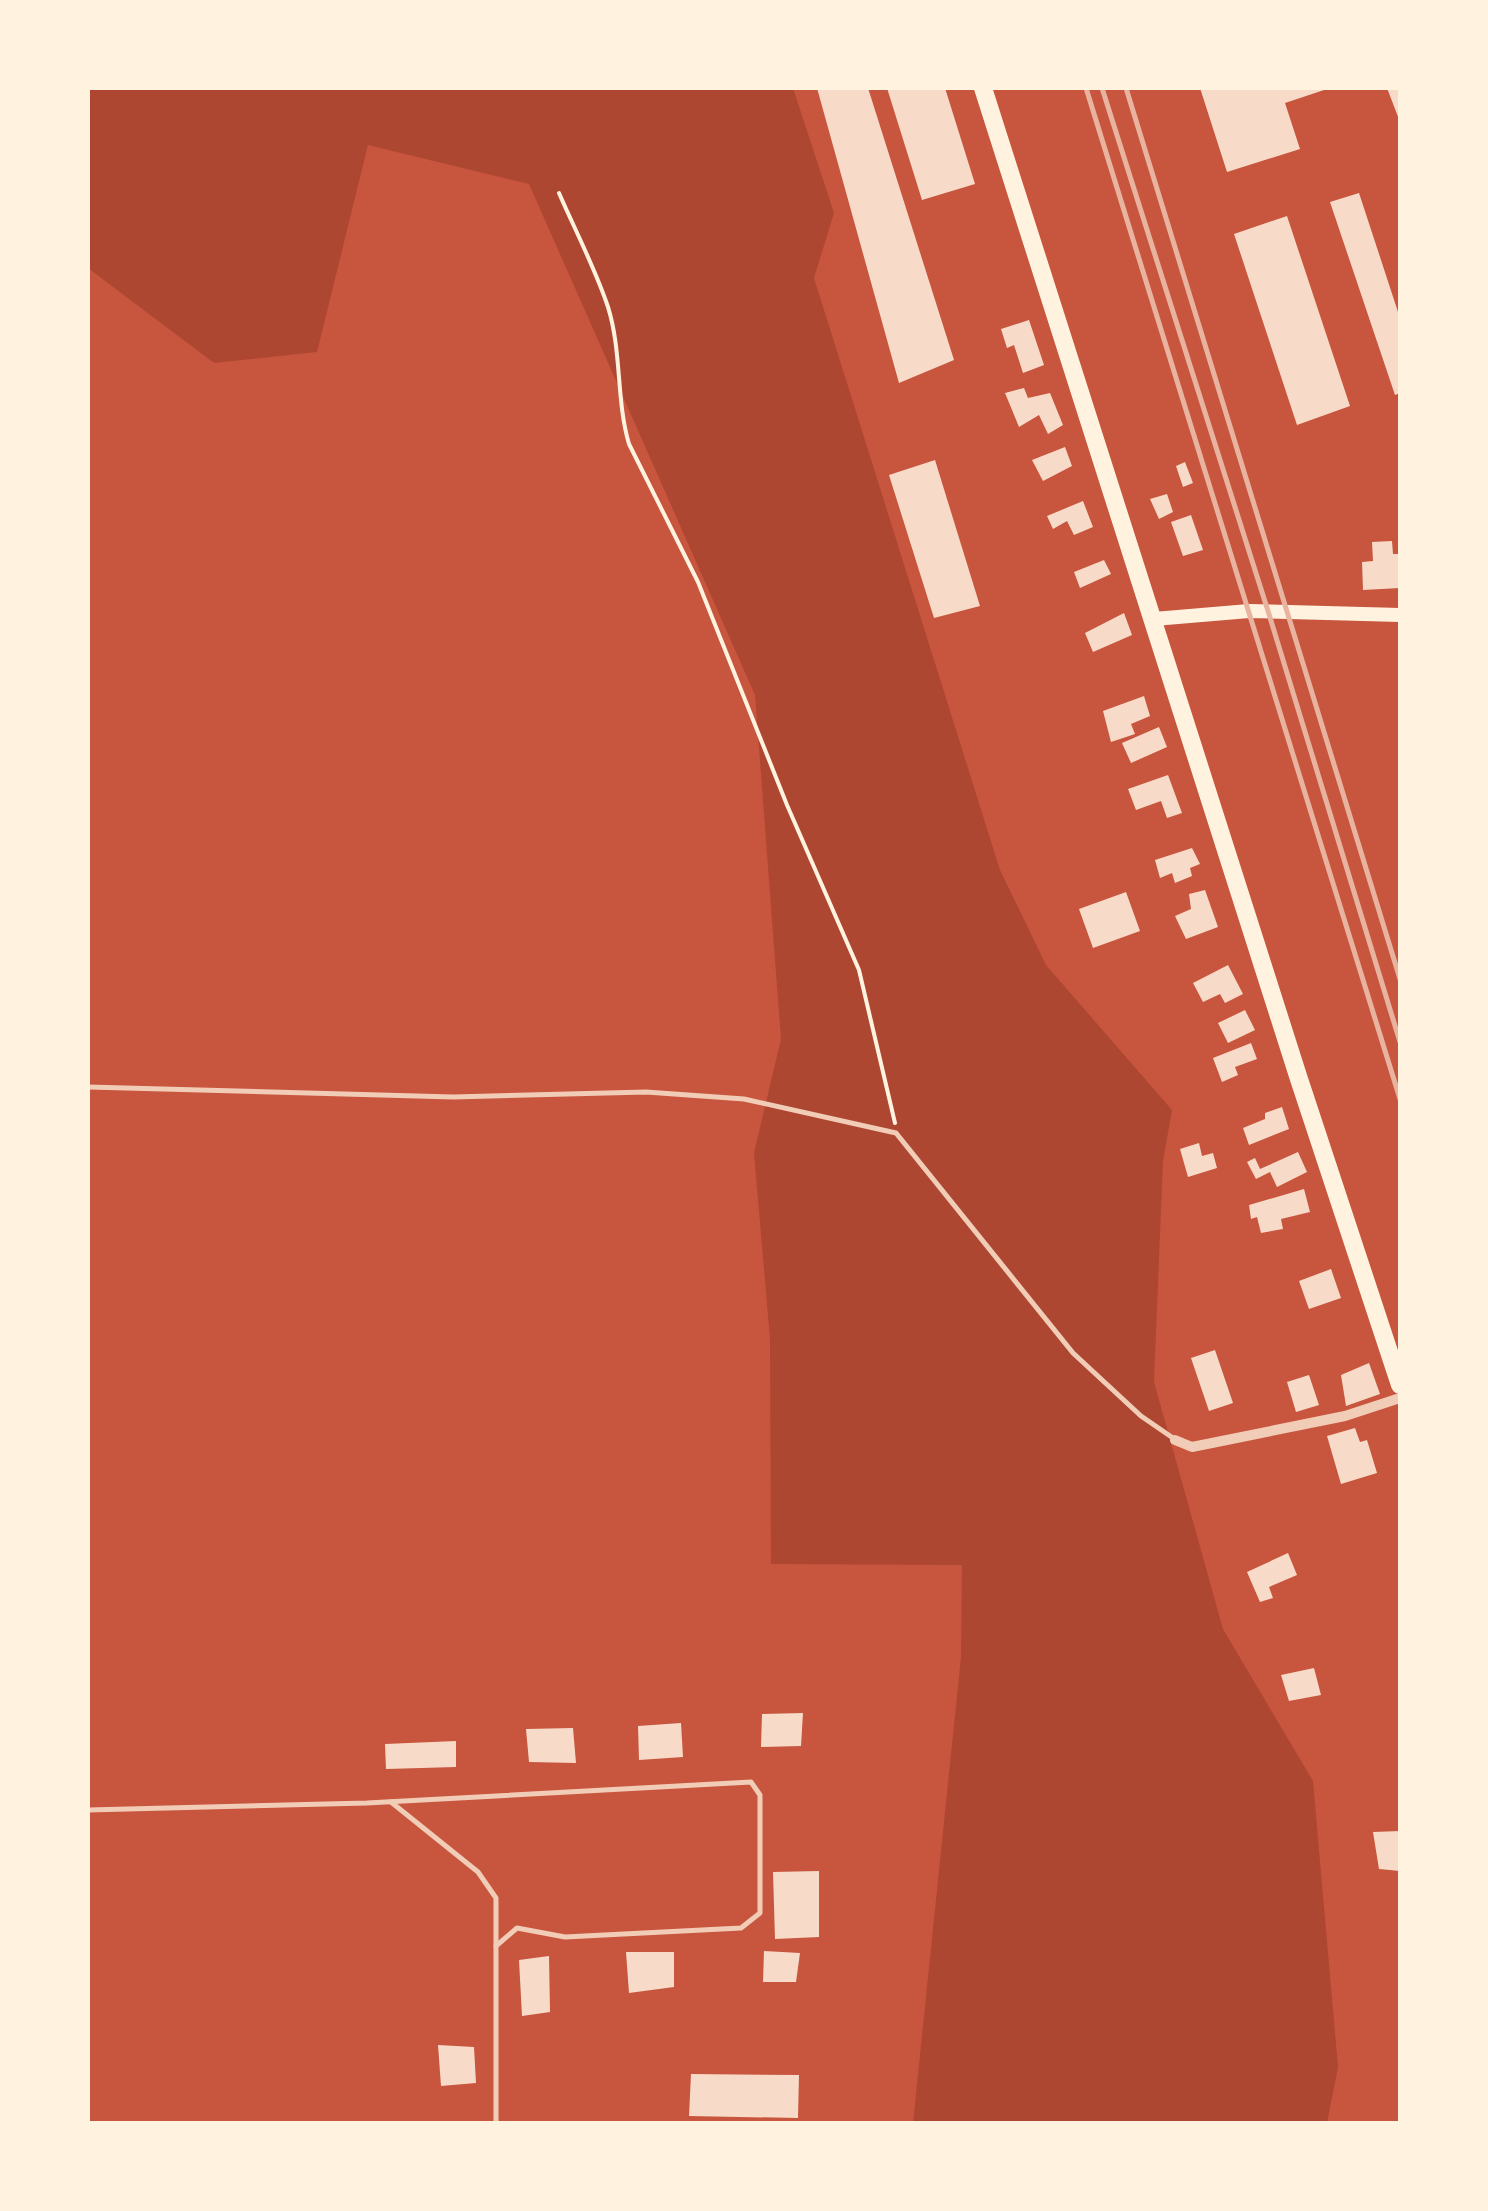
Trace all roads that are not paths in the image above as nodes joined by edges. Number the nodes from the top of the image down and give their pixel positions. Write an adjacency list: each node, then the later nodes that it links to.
1 (983, 88): 3 (highway)
2 (1400, 615): 3 (main road)
3 (1154, 619): 5 (highway)
4 (88, 1087): 7 (lane)
5 (1400, 1385)
6 (1400, 1398): 7 (street)
7 (1175, 1440)
8 (390, 1802): 9 (lane); 10 (lane); 10 (lane)
9 (88, 1810)
10 (496, 1946): 11 (lane)
11 (496, 2124)

